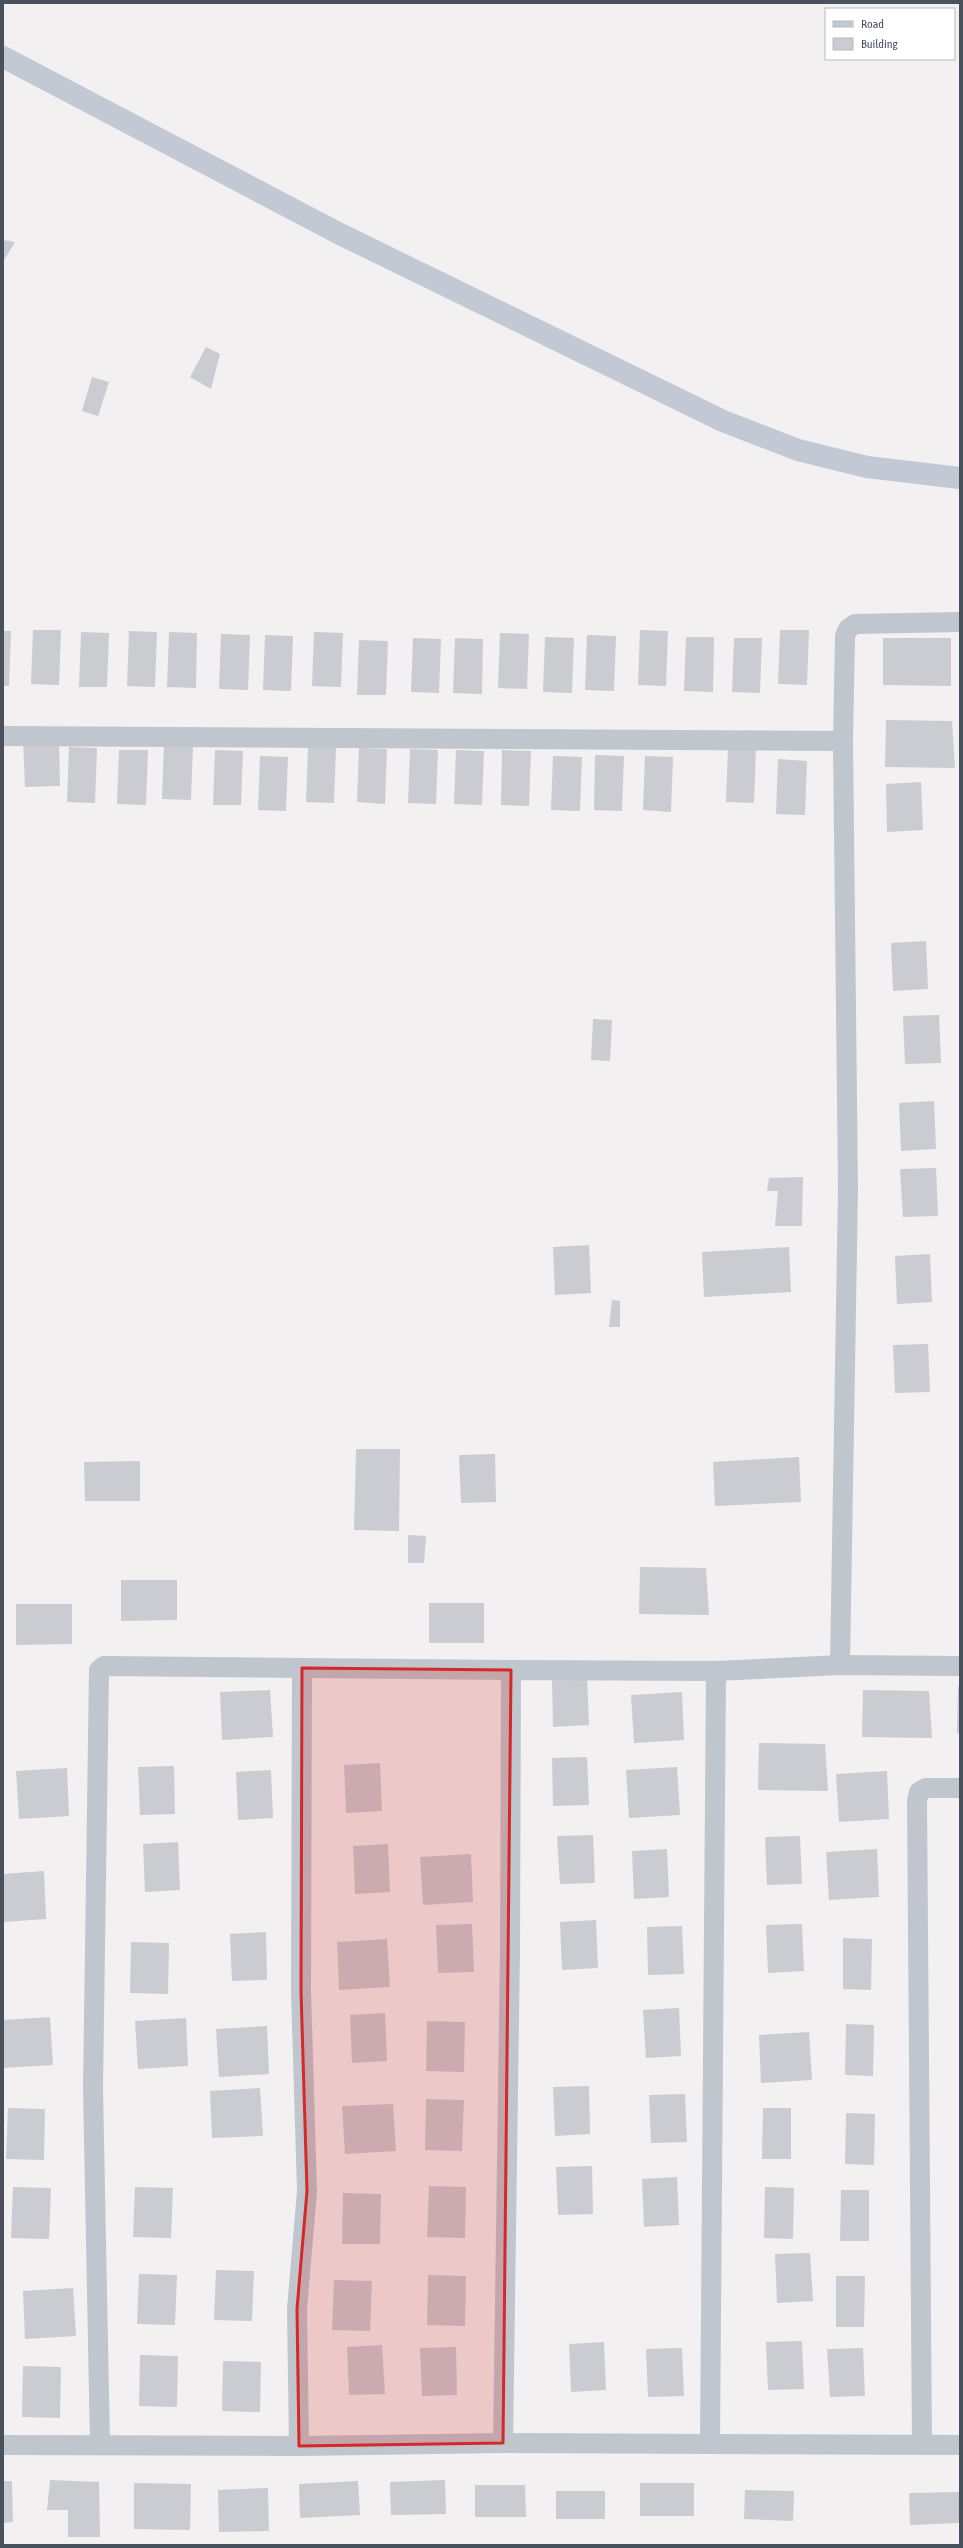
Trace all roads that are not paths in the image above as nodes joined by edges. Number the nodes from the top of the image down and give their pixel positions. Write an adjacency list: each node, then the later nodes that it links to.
1 (3, 57): 2 (street)
2 (960, 478)
3 (960, 622): 5 (street)
4 (3, 736): 5 (street)
5 (843, 741): 6 (street)
6 (840, 1665): 7 (street); 10 (street)
7 (960, 1666)
8 (302, 1668): 9 (street); 15 (street); 18 (street)
9 (511, 1670): 10 (street); 12 (street)
10 (716, 1671): 13 (street)
11 (960, 1788): 16 (street)
12 (503, 2443): 13 (street); 18 (street)
13 (710, 2443): 16 (street)
14 (3, 2445): 15 (street)
15 (100, 2445): 18 (street)
16 (922, 2445): 17 (street)
17 (960, 2445)
18 (299, 2446)

